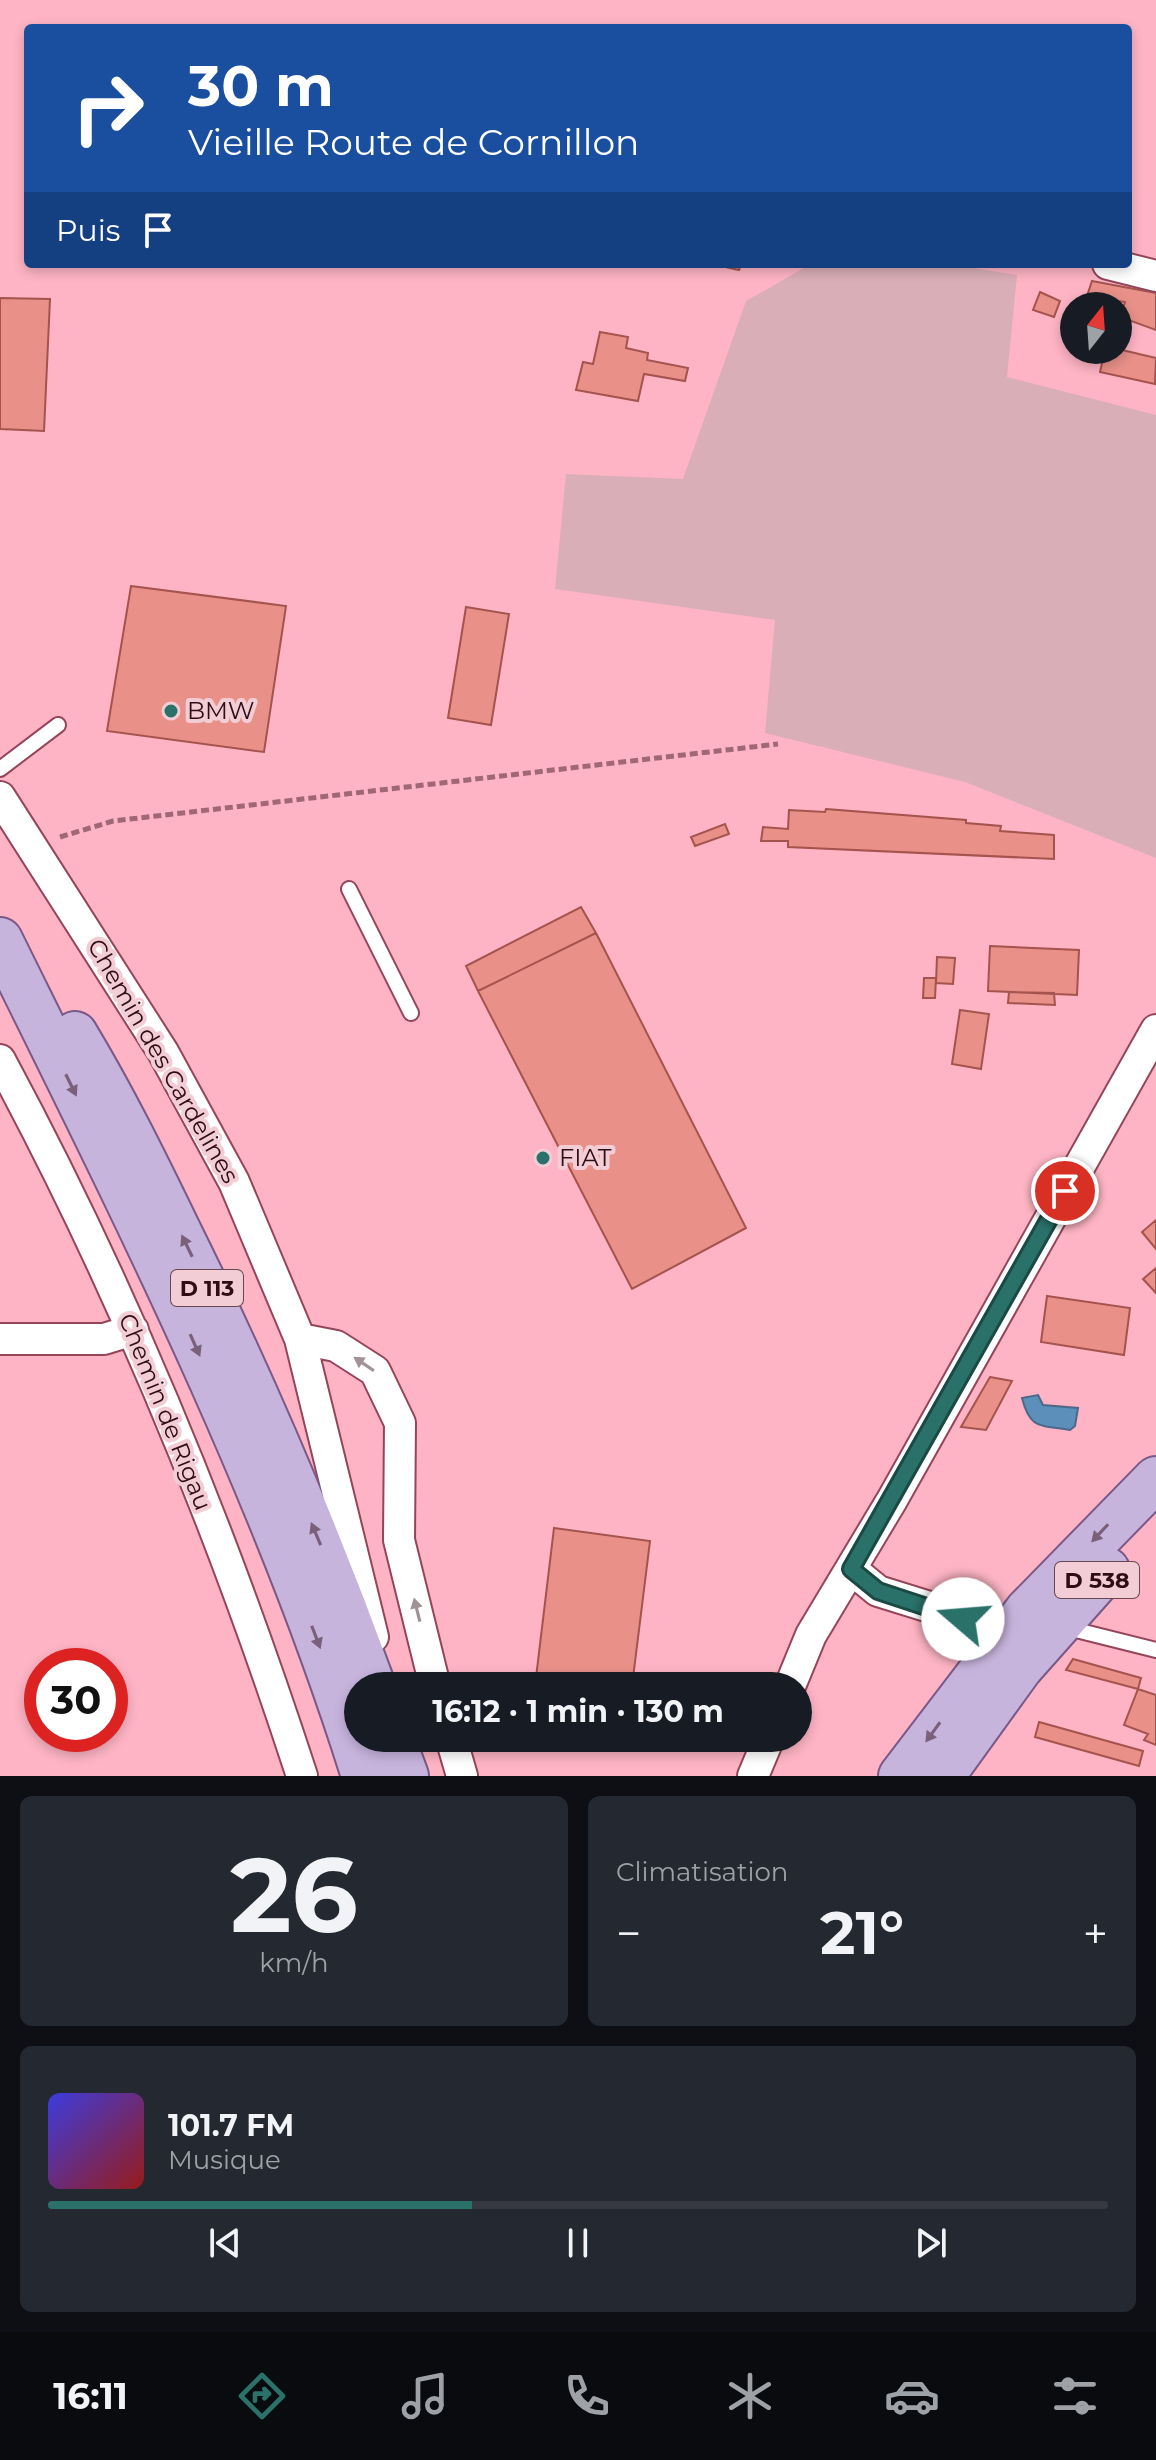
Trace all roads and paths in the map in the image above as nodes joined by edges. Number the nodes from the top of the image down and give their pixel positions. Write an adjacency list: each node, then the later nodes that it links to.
1 (1124, 268): 2 (street)
2 (1156, 276)
3 (58, 725): 5 (lane)
4 (778, 744): 7 (path)
5 (0, 769)
6 (0, 797): 7 (street, Chemin des Cardelines)
7 (32, 846): 16 (street, Chemin des Cardelines)
8 (349, 889): 11 (lane)
9 (0, 909): 22 (main road, D 113, one-way to 9)
10 (0, 940): 30 (main road, D 113, one-way to 30)
11 (411, 1013)
12 (1156, 1030): 19 (street)
13 (0, 1060): 14 (street, Chemin de Rigau)
14 (133, 1330): 15 (street); 29 (street, Chemin de Rigau)
15 (0, 1339)
16 (300, 1339): 23 (street, Chemin des Cardelines); 24 (street, one-way to 16)
17 (1156, 1479): 20 (main road, D 538, one-way to 20)
18 (1156, 1519): 20 (main road, D 538)
19 (851, 1569): 20 (street); 25 (street)
20 (1036, 1633): 21 (lane); 34 (main road, D 538, one-way to 34); 35 (main road, D 538)
21 (1156, 1650)
22 (368, 1672)
23 (382, 1672)
24 (432, 1672)
25 (796, 1672)
26 (399, 1752): 31 (main road)
27 (455, 1752): 32 (street)
28 (763, 1752): 33 (street)
29 (302, 1776)
30 (364, 1776)
31 (406, 1776)
32 (462, 1776)
33 (753, 1776)
34 (901, 1776)
35 (942, 1776)

